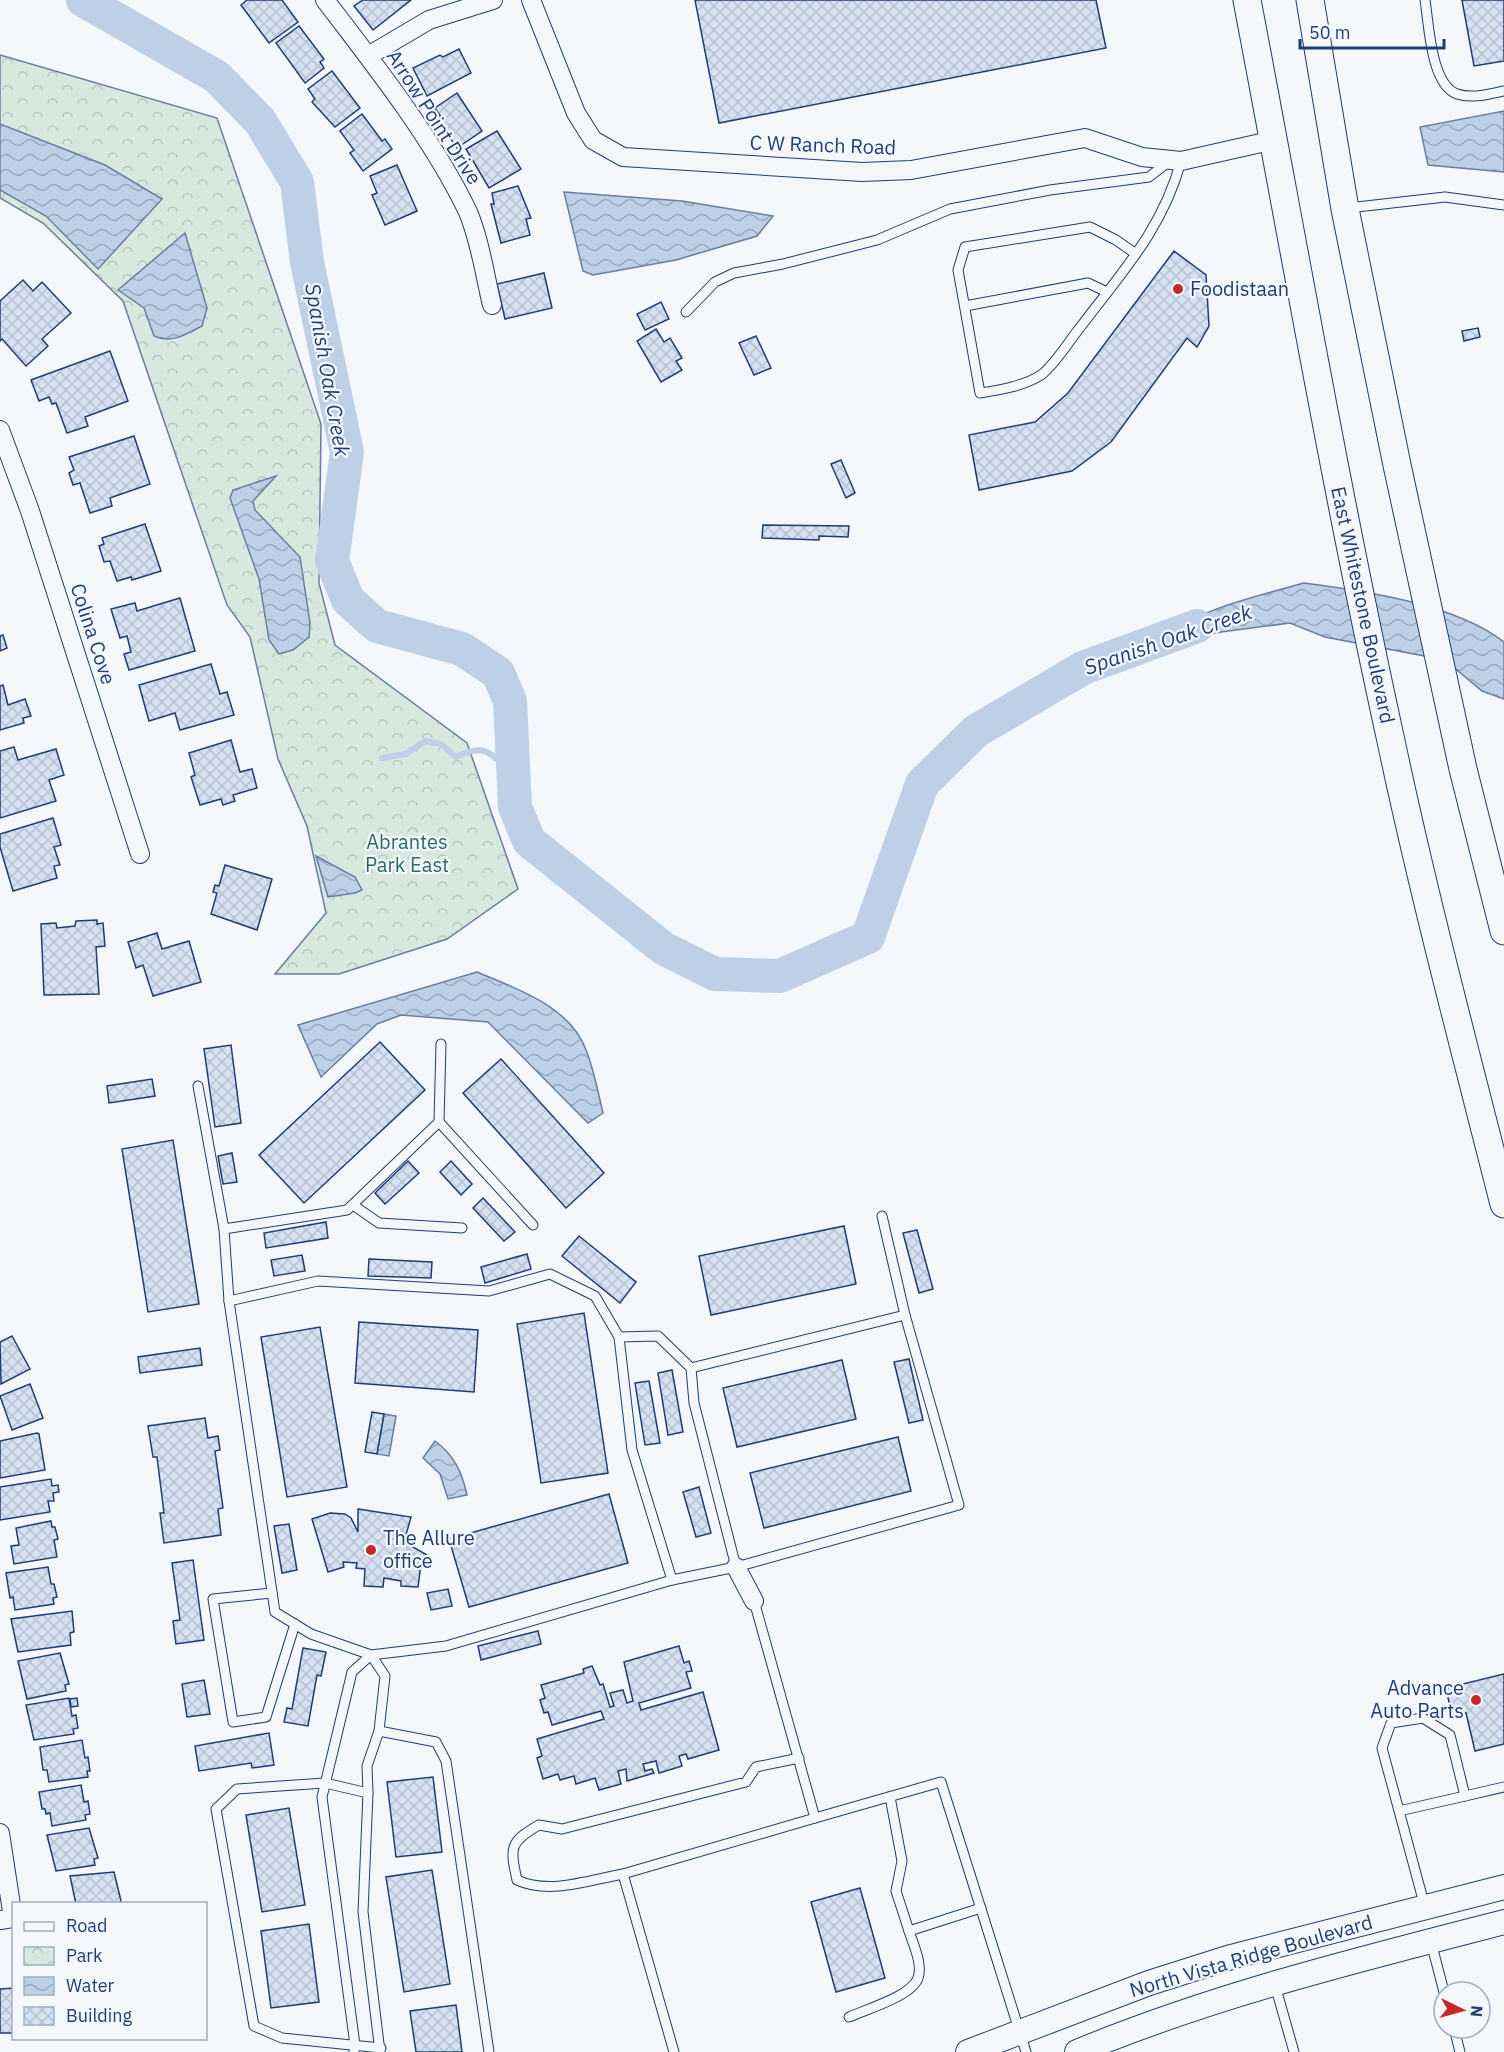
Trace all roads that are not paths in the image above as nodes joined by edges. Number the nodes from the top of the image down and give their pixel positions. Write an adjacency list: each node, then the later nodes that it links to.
1 (325, 0): 7 (street, Arrow Point Drive)
2 (493, 0): 7 (street)
3 (531, 0): 10 (street, C W Ranch Road)
4 (1247, 0): 9 (main road, East Whitestone Boulevard)
5 (1310, 0): 12 (main road)
6 (1425, 0): 8 (lane)
7 (368, 56): 15 (street, Arrow Point Drive)
8 (1504, 91)
9 (1274, 140): 10 (street, C W Ranch Road); 24 (main road, East Whitestone Boulevard)
10 (1176, 161): 13 (lane); 17 (lane)
11 (1504, 205): 12 (lane)
12 (1345, 209): 20 (main road)
13 (1136, 254): 14 (lane); 16 (lane)
14 (1107, 292): 16 (lane); 16 (lane)
15 (492, 305)
16 (965, 306)
17 (686, 312)
18 (0, 430): 19 (street, Colina Cove)
19 (140, 854)
20 (1504, 931)
21 (441, 1044): 23 (lane)
22 (198, 1086): 29 (lane)
23 (439, 1122): 25 (lane); 27 (lane)
24 (1504, 1204)
25 (352, 1205): 28 (lane); 29 (lane)
26 (882, 1216): 31 (lane)
27 (533, 1225)
28 (462, 1228)
29 (224, 1229): 30 (lane)
30 (229, 1301): 32 (lane); 36 (lane)
31 (905, 1315): 33 (lane); 34 (lane)
32 (619, 1337): 33 (lane); 35 (lane)
33 (691, 1368): 34 (lane)
34 (736, 1567): 35 (lane); 37 (street)
35 (672, 1580): 39 (lane)
36 (272, 1593): 38 (lane); 38 (lane)
37 (754, 1600): 41 (lane)
38 (295, 1624): 39 (lane)
39 (371, 1655): 40 (lane); 42 (lane)
40 (379, 1731): 44 (lane); 64 (lane)
41 (799, 1758): 48 (lane); 50 (lane)
42 (325, 1783): 44 (lane); 62 (lane); 62 (lane)
43 (1504, 1787): 45 (lane)
44 (368, 1793): 63 (lane)
45 (1465, 1796): 47 (lane); 47 (lane)
46 (890, 1797): 48 (lane); 54 (lane); 56 (lane)
47 (1399, 1811): 53 (lane)
48 (815, 1818): 50 (lane)
49 (0, 1833): 52 (street)
50 (623, 1874): 65 (lane)
51 (1504, 1887): 53 (street, North Vista Ridge Boulevard)
52 (12, 1906)
53 (1425, 1907): 61 (street, North Vista Ridge Boulevard)
54 (981, 1908): 56 (lane); 61 (lane)
55 (1504, 1922): 57 (street, North Vista Ridge Boulevard)
56 (909, 1931): 60 (lane)
57 (1431, 1941): 58 (lane); 59 (street, North Vista Ridge Boulevard)
58 (1441, 1980)
59 (1275, 1985): 67 (street, North Vista Ridge Boulevard); 68 (lane)
60 (849, 2017)
61 (1023, 2041): 66 (street, North Vista Ridge Boulevard)
62 (354, 2049): 63 (lane)
63 (381, 2050)
64 (489, 2052)
65 (674, 2052)
66 (968, 2052)
67 (1077, 2052)
68 (1294, 2052)

